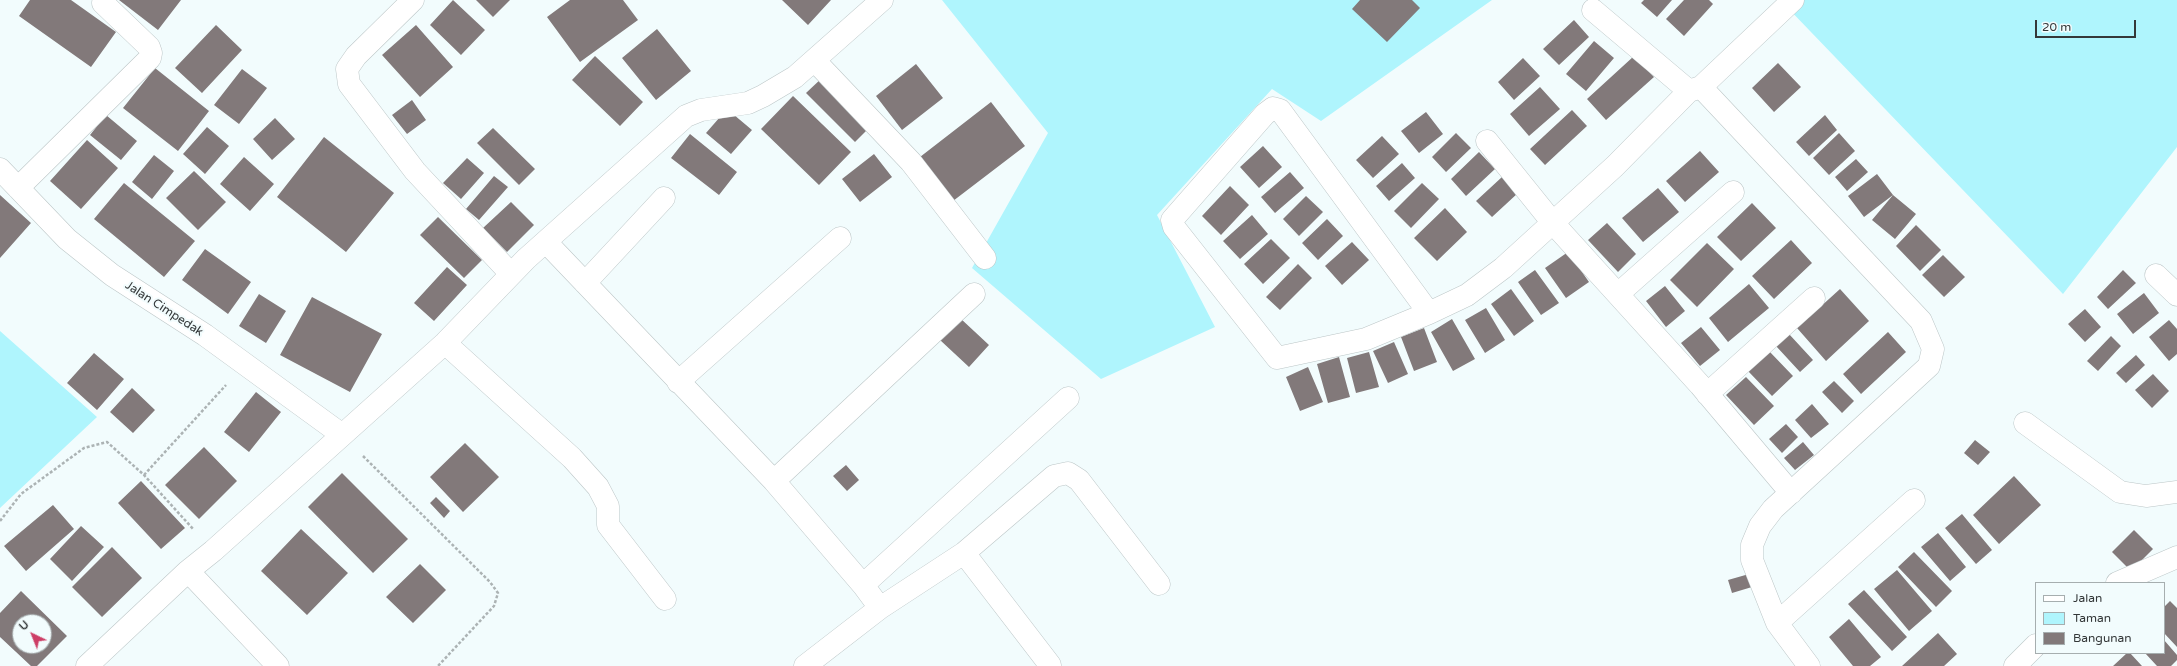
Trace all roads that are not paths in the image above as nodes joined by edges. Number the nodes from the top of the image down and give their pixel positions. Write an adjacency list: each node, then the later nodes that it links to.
1 (413, 0): 17 (street)
2 (882, 0): 6 (street)
3 (1793, 0): 7 (street)
4 (103, 3): 10 (street)
5 (1593, 10): 7 (street)
6 (815, 61): 15 (street); 16 (street)
7 (1695, 89): 13 (street); 33 (street)
8 (1487, 142): 13 (street)
9 (0, 169): 10 (street, Jalan Cimpedak)
10 (18, 188): 30 (street, Jalan Cimpedak)
11 (1733, 192): 21 (street)
12 (664, 198): 19 (street)
13 (1553, 223): 21 (street); 24 (street)
14 (840, 238): 26 (street)
15 (546, 242): 17 (street); 19 (street)
16 (985, 258)
17 (511, 274): 25 (street)
18 (2156, 275): 22 (street)
19 (585, 283): 26 (street)
20 (974, 294): 31 (street)
21 (1618, 294): 27 (street)
22 (2177, 295)
23 (1814, 298): 27 (street)
24 (1429, 313): 24 (street)
25 (445, 343): 30 (street); 41 (street)
26 (678, 382): 31 (street)
27 (1707, 394): 33 (street)
28 (1068, 398): 40 (street)
29 (2025, 423): 32 (street)
30 (341, 434): 37 (street)
31 (774, 481): 40 (street)
32 (2177, 492)
33 (1791, 493): 43 (street)
34 (1914, 500): 43 (street)
35 (964, 553): 39 (street); 42 (street); 45 (street)
36 (2177, 557): 38 (street)
37 (188, 571): 46 (street); 47 (street)
38 (2119, 582)
39 (1159, 584)
40 (863, 585): 42 (street)
41 (665, 600)
42 (880, 608): 48 (street)
43 (1777, 623): 49 (street)
44 (2035, 646): 50 (street)
45 (1050, 665)
46 (86, 666)
47 (278, 666)
48 (806, 666)
49 (1809, 666)
50 (2015, 666)

